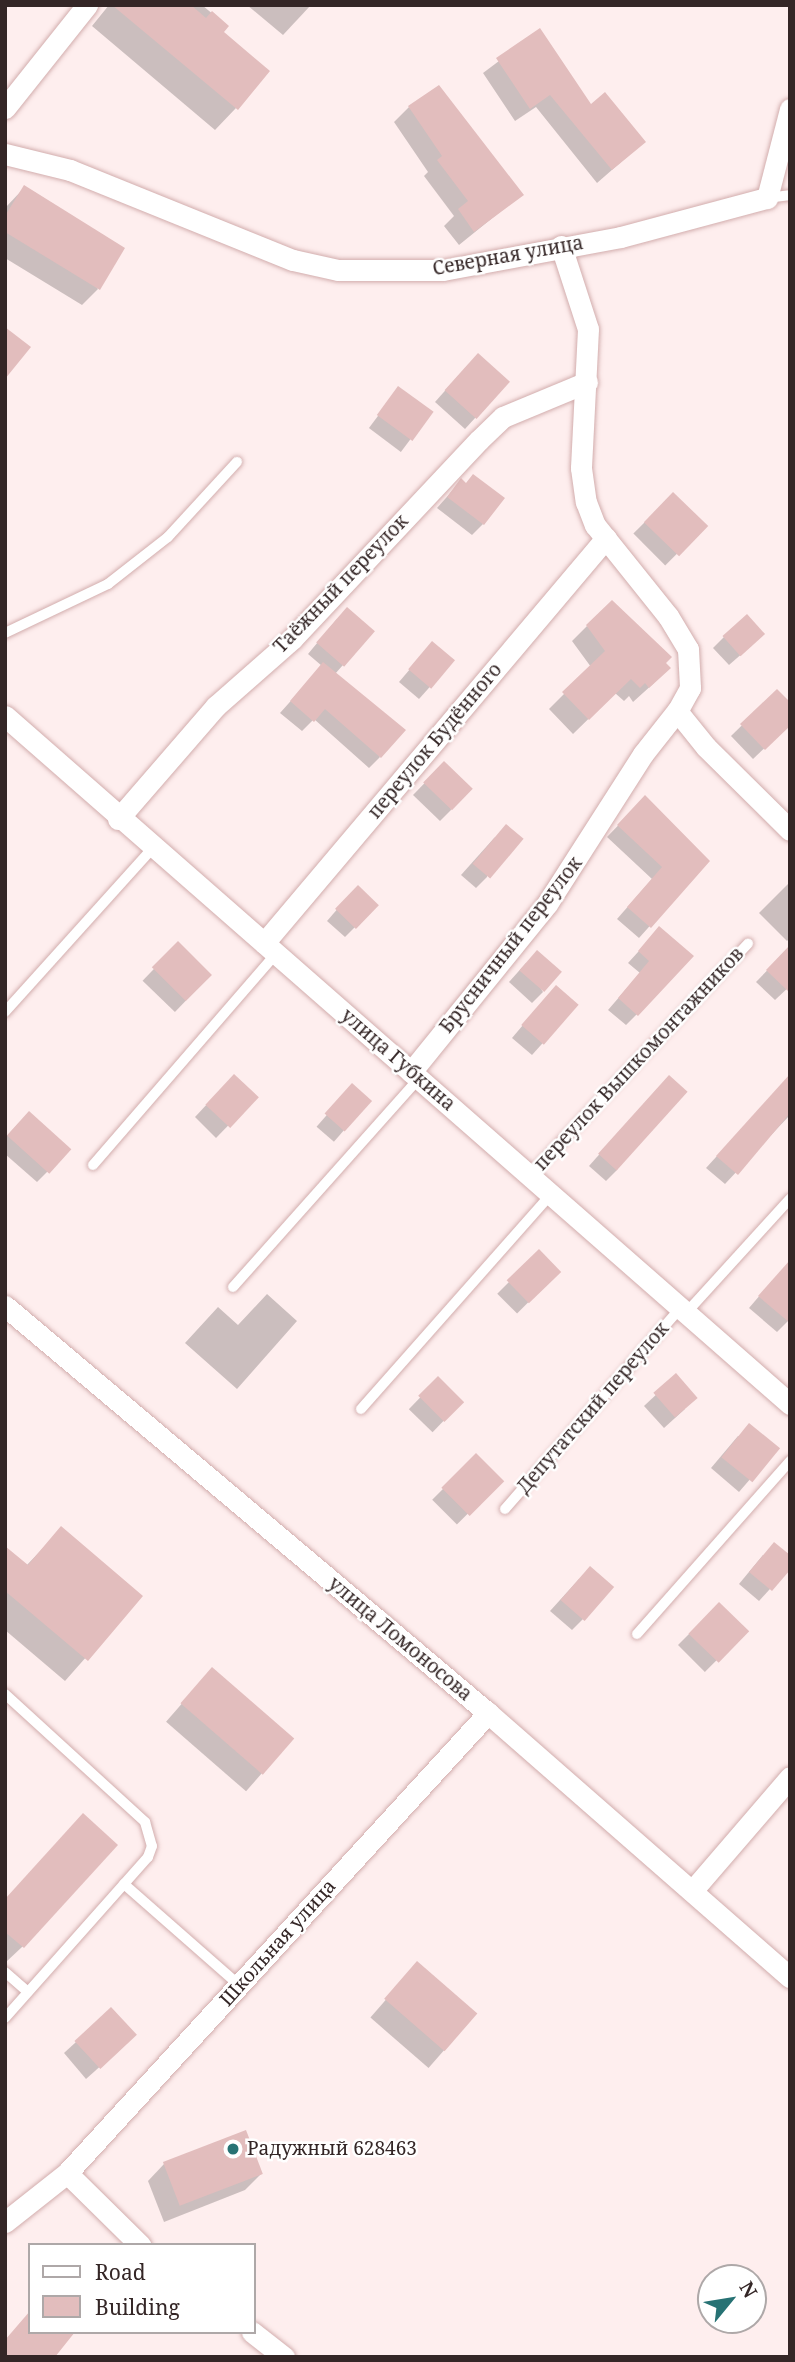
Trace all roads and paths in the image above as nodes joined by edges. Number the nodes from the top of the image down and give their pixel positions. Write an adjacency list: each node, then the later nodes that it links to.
1 (87, 5): 2 (street)
2 (5, 108)
3 (790, 109): 6 (street)
4 (5, 154): 7 (street, Северная улица)
5 (790, 195): 6 (lane)
6 (767, 198): 7 (street, Северная улица)
7 (561, 246): 8 (street, Брусничный переулок)
8 (587, 382): 10 (street, Брусничный переулок); 14 (street, Таёжный переулок)
9 (237, 462): 11 (lane)
10 (606, 538): 12 (street, Брусничный переулок); 18 (street, переулок Будённого)
11 (5, 634)
12 (677, 711): 15 (street); 20 (street, Брусничный переулок)
13 (5, 716): 14 (street, улица Губкина)
14 (118, 819): 16 (street, улица Губкина)
15 (790, 830)
16 (152, 849): 18 (street, улица Губкина); 19 (lane)
17 (748, 944): 22 (lane, переулок Вышкомонтажников)
18 (270, 948): 20 (street, улица Губкина); 21 (lane, переулок Будённого)
19 (5, 1012)
20 (415, 1075): 22 (street, улица Губкина); 25 (lane, Брусничный переулок)
21 (93, 1165)
22 (530, 1175): 23 (street, улица Губкина)
23 (552, 1194): 27 (street, улица Губкина); 29 (lane, переулок Вышкомонтажников)
24 (790, 1199): 27 (lane, Депутатский переулок)
25 (233, 1287)
26 (5, 1306): 34 (street, улица Ломоносова)
27 (684, 1310): 28 (street, улица Губкина); 31 (lane, Депутатский переулок)
28 (790, 1404)
29 (361, 1409)
30 (790, 1461): 32 (lane)
31 (505, 1509)
32 (637, 1634)
33 (5, 1695): 36 (lane)
34 (488, 1713): 37 (street, улица Ломоносова); 40 (street, Школьная улица)
35 (790, 1777): 37 (street)
36 (124, 1884): 40 (lane); 41 (lane)
37 (692, 1891): 39 (street, улица Ломоносова)
38 (5, 1972): 41 (lane)
39 (790, 1977)
40 (239, 1985): 43 (street, Школьная улица)
41 (28, 1993): 42 (lane)
42 (5, 2018)
43 (67, 2173): 44 (street, Школьная улица); 45 (street)
44 (5, 2222)
45 (138, 2243)
46 (255, 2334): 47 (street)
47 (284, 2357)

